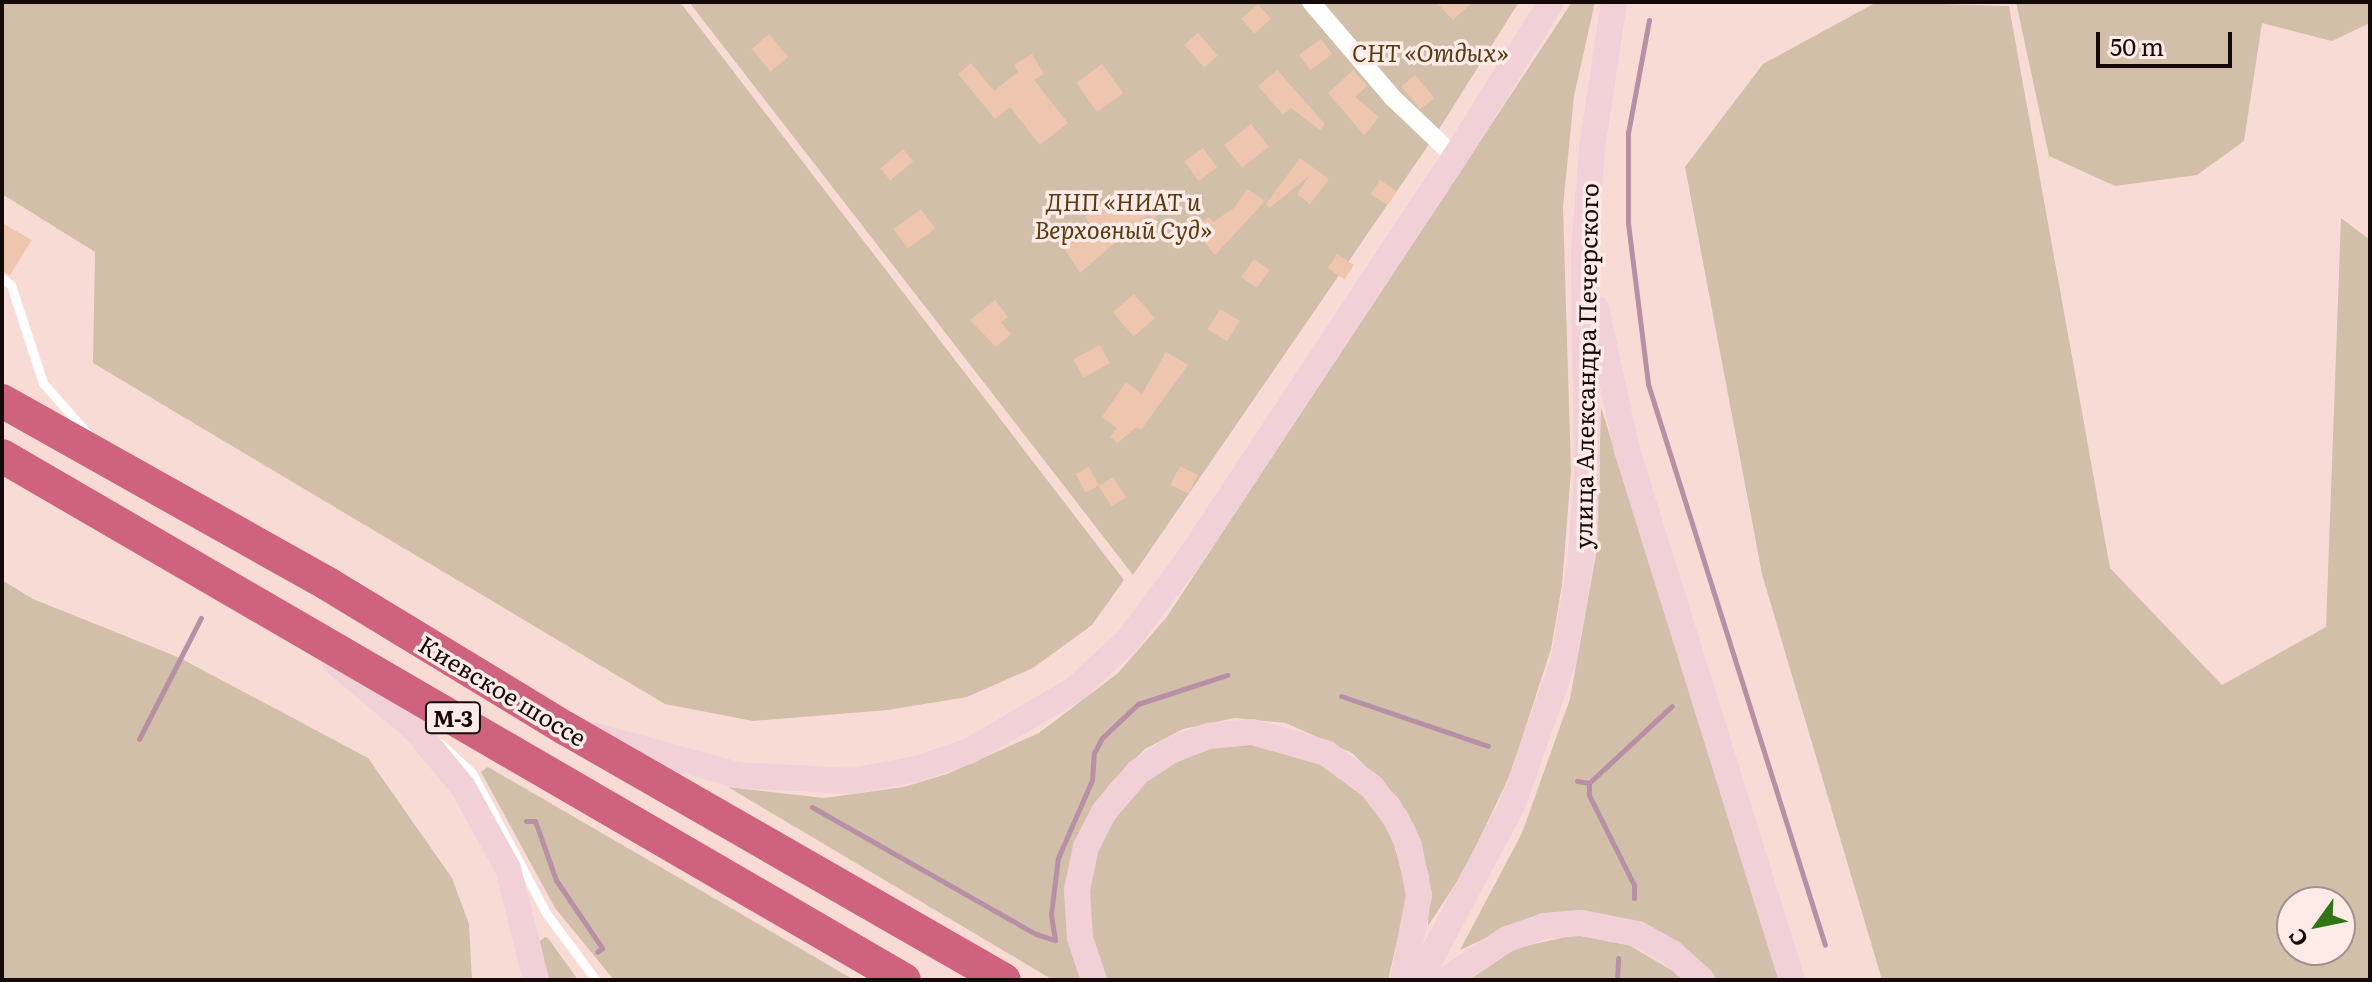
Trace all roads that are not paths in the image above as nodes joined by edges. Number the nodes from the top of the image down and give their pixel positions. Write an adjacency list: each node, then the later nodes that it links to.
1 (1311, 2): 4 (street)
2 (1551, 2): 4 (main road)
3 (1614, 4): 5 (main road, улица Александра Печерского)
4 (1455, 157): 12 (main road)
5 (1584, 251): 19 (main road, улица Александра Печерского); 22 (main road)
6 (2, 278): 9 (lane)
7 (2, 401): 9 (highway, Киевское шоссе / М-3)
8 (2, 456): 10 (highway, Киевское шоссе / М-3)
9 (127, 473): 12 (highway, Киевское шоссе / М-3)
10 (298, 627): 11 (main road); 15 (highway, Киевское шоссе / М-3)
11 (403, 719): 13 (main road); 14 (lane)
12 (565, 728): 16 (highway, Киевское шоссе / М-3)
13 (536, 980)
14 (596, 980)
15 (904, 980)
16 (1004, 980)
17 (1094, 980): 18 (main road)
18 (1403, 980)
19 (1419, 980)
20 (1446, 980): 21 (main road)
21 (1702, 980)
22 (1792, 980)

